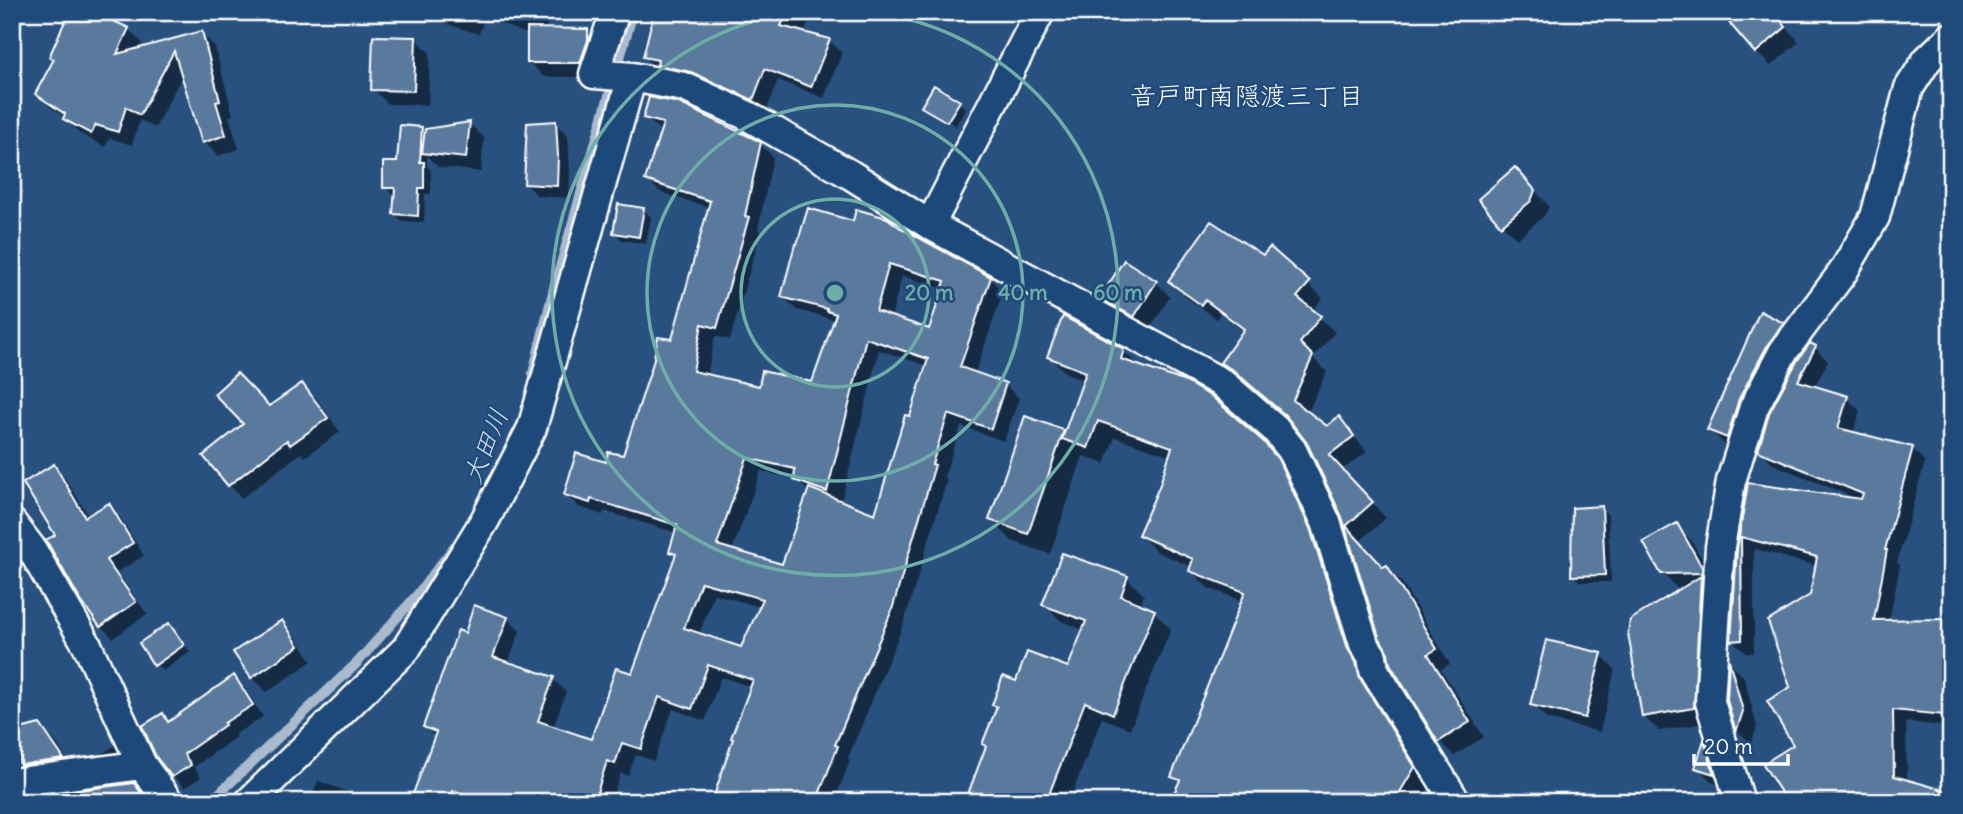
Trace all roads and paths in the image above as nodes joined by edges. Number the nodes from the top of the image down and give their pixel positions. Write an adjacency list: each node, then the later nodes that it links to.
1 (615, 12): 4 (street)
2 (1040, 12): 5 (street)
3 (1951, 37): 12 (street)
4 (632, 77): 5 (street); 10 (street)
5 (930, 225): 11 (street)
6 (12, 523): 7 (street)
7 (142, 765): 8 (street); 9 (street)
8 (12, 783)
9 (169, 802)
10 (249, 802)
11 (1456, 802)
12 (1741, 802)

